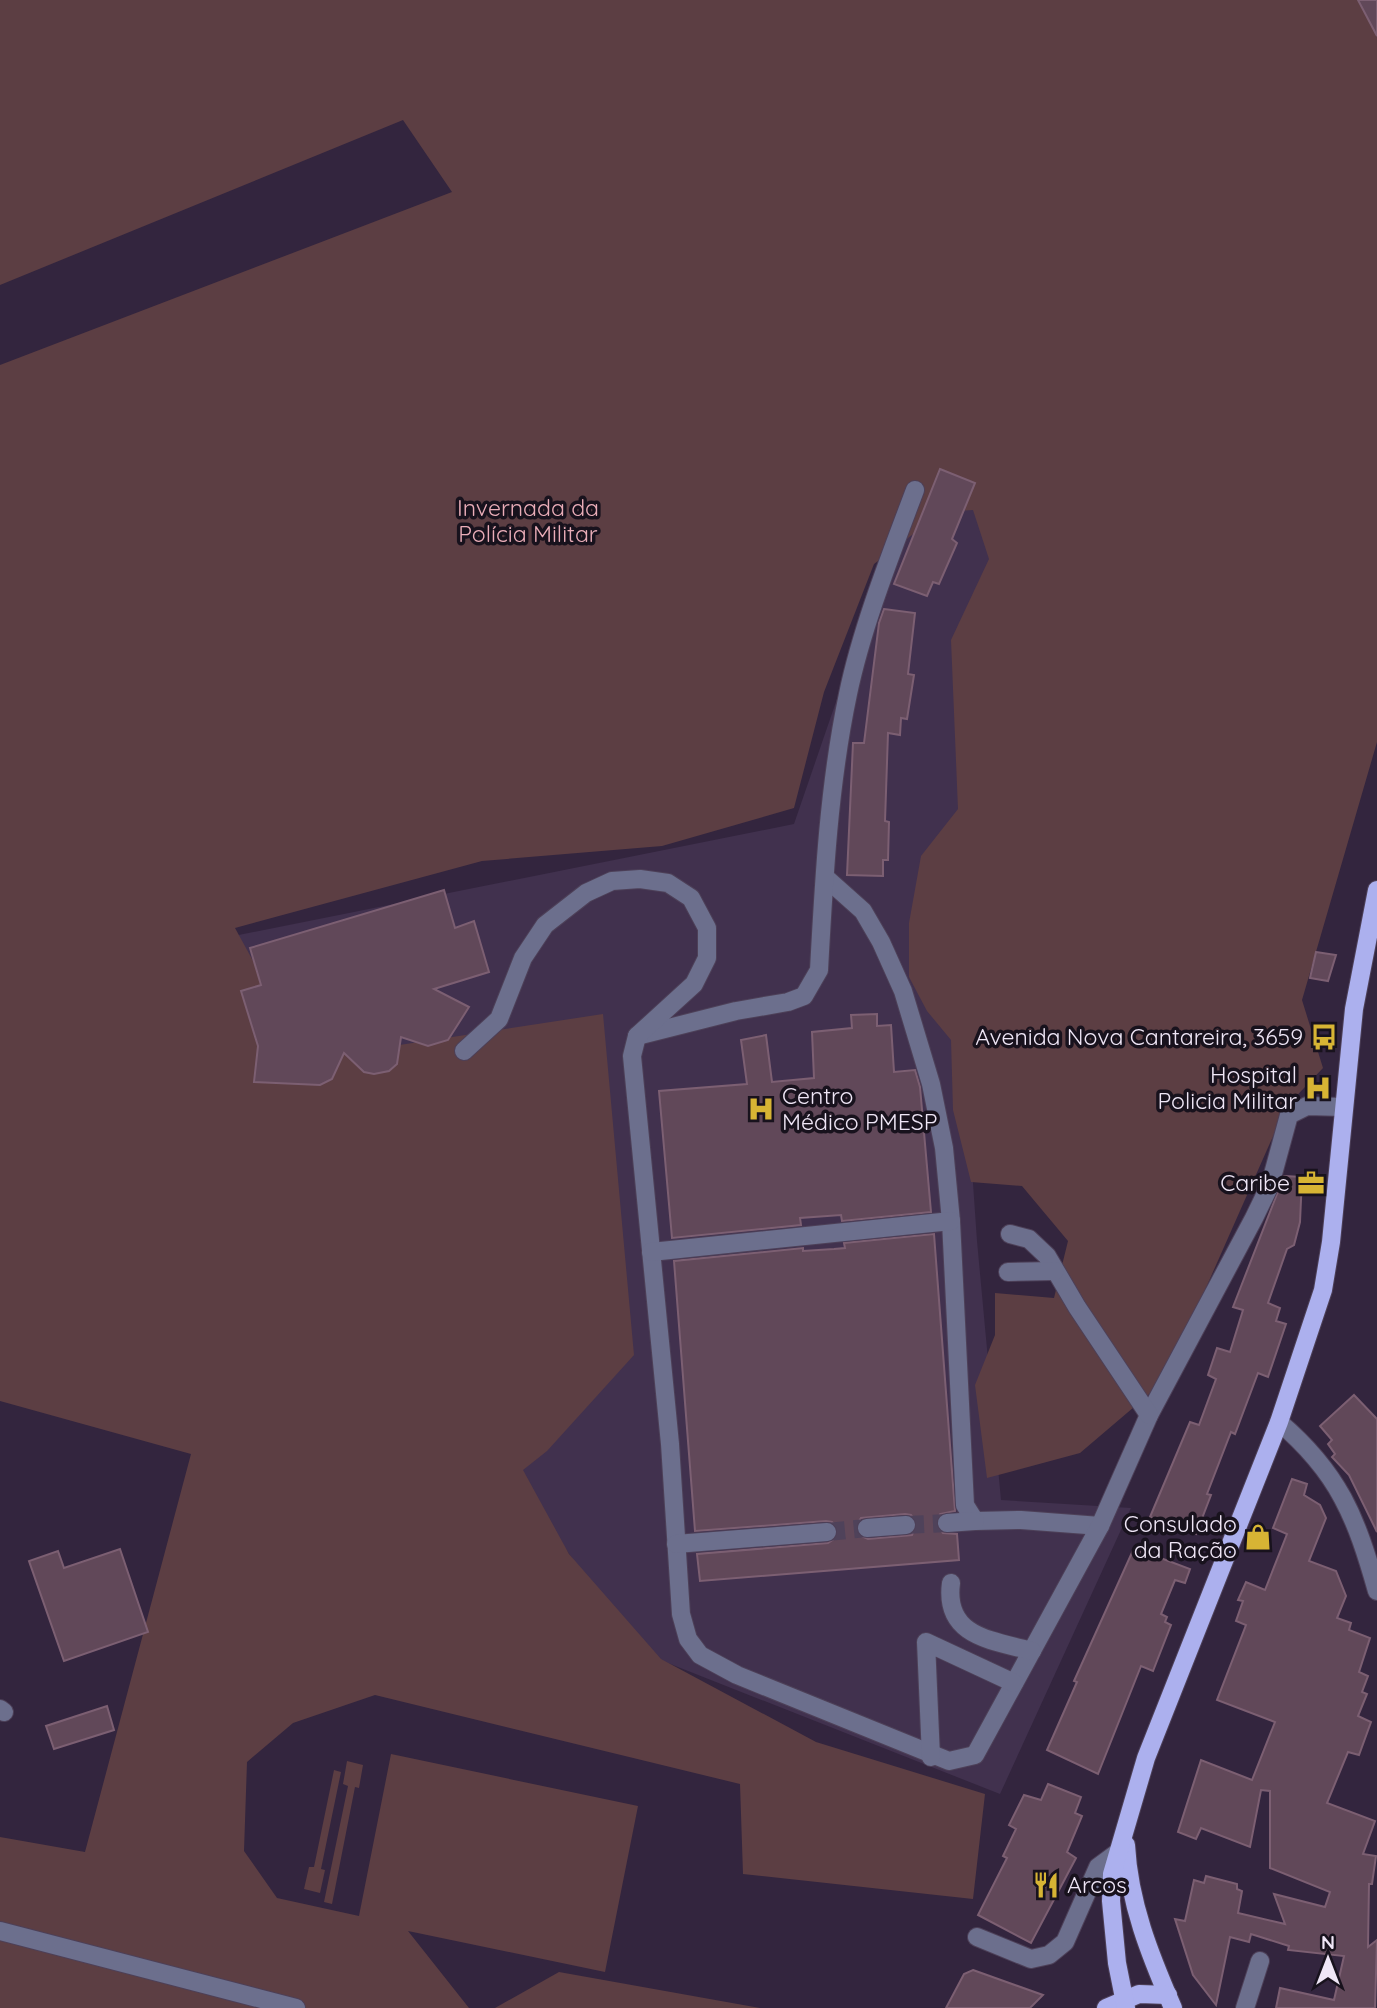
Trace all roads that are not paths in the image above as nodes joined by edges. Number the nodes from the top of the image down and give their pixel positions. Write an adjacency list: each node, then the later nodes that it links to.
1 (915, 490): 2 (street)
2 (826, 878): 5 (street); 8 (street)
3 (1377, 890): 4 (main road)
4 (1370, 955): 7 (main road)
5 (637, 1036): 6 (street); 10 (street)
6 (464, 1051)
7 (1343, 1107): 13 (street); 14 (main road)
8 (951, 1221): 10 (street); 15 (street)
9 (1010, 1234): 11 (street)
10 (651, 1252): 21 (street)
11 (1055, 1270): 12 (street); 13 (street)
12 (1008, 1272)
13 (1149, 1415): 18 (street)
14 (1279, 1422): 23 (street); 27 (main road)
15 (975, 1521): 16 (street); 18 (street)
16 (947, 1523)
17 (906, 1525): 19 (street)
18 (1100, 1526): 24 (street)
19 (867, 1528)
20 (827, 1532): 21 (street)
21 (676, 1544): 26 (street)
22 (951, 1583): 24 (street)
23 (1377, 1591)
24 (1032, 1651): 25 (street)
25 (1014, 1683): 26 (street); 26 (street)
26 (931, 1756)
27 (1125, 1833): 28 (main road); 32 (main road)
28 (1117, 1853): 30 (street); 33 (main road)
29 (0, 1931): 34 (street)
30 (977, 1937)
31 (1260, 1961): 36 (street)
32 (1170, 2001): 33 (main road)
33 (1125, 2003): 35 (main road)
34 (296, 2008)
35 (1106, 2008)
36 (1245, 2008)

